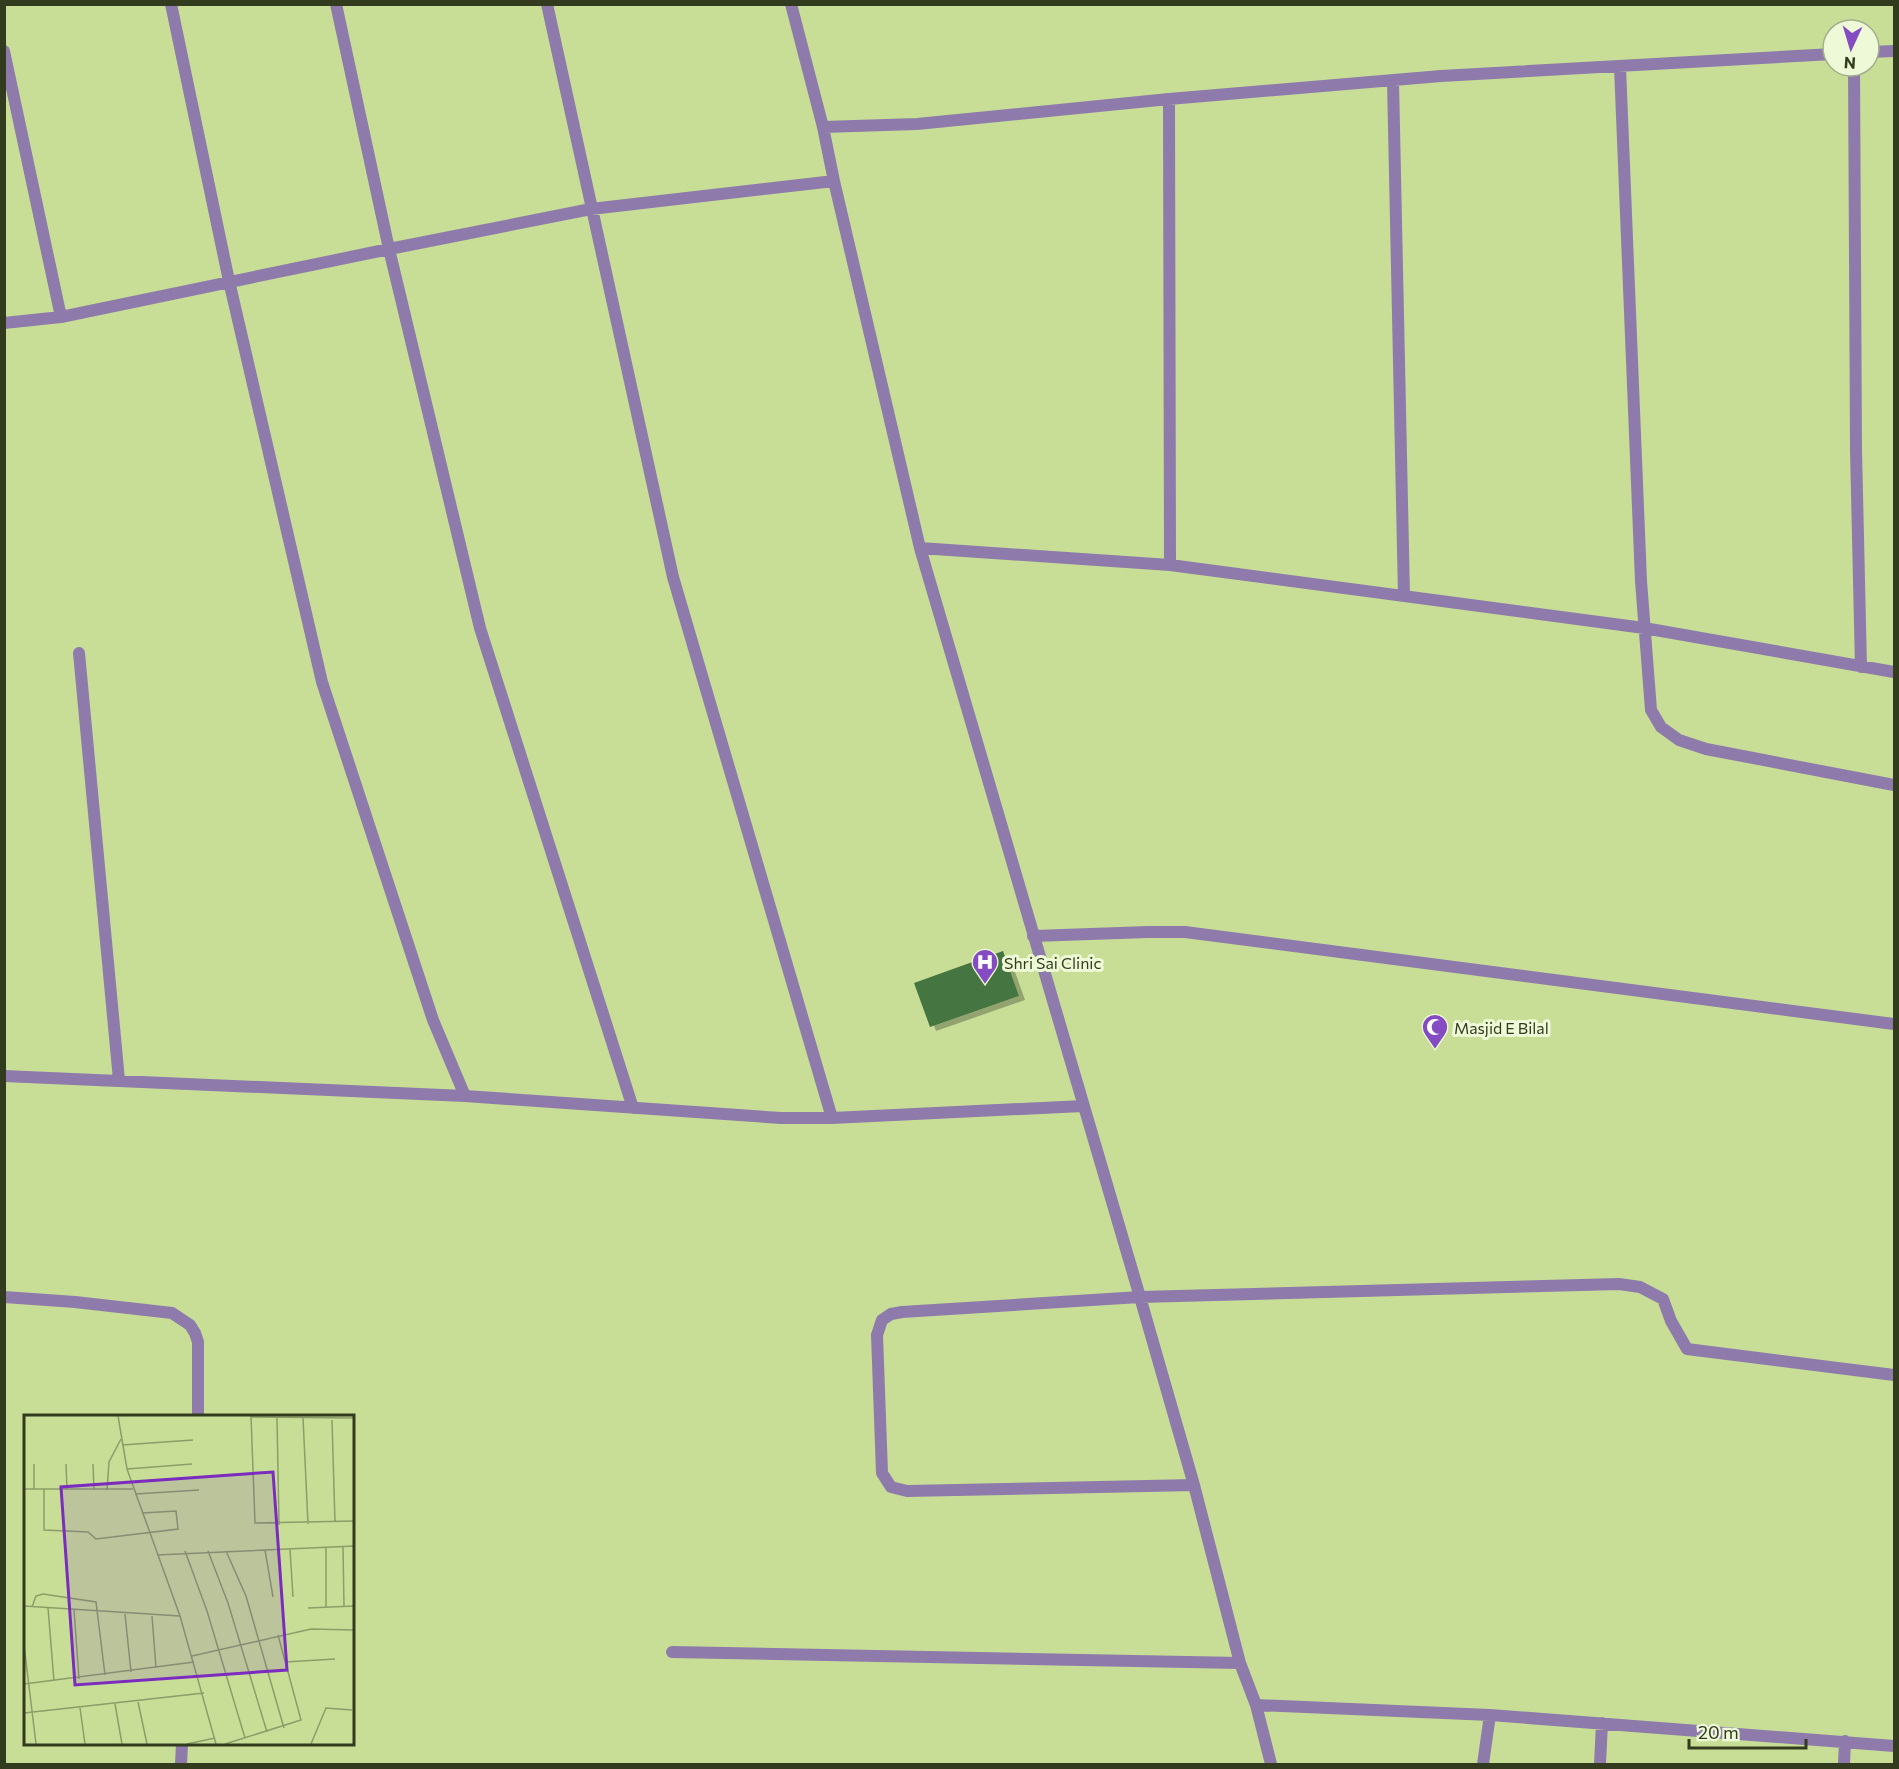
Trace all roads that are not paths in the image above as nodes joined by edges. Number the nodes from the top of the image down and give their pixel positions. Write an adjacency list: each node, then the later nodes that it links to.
1 (171, 4): 16 (street)
2 (336, 4): 15 (street)
3 (547, 4): 14 (street)
4 (791, 4): 12 (street)
5 (4, 51): 8 (street)
6 (1821, 55): 7 (street)
7 (1620, 66): 10 (street); 22 (street)
8 (7, 73): 17 (street)
9 (1854, 78): 24 (street)
10 (1393, 81): 11 (street); 21 (street)
11 (1169, 99): 12 (street); 20 (street)
12 (823, 127): 13 (street)
13 (834, 181): 14 (street); 19 (street)
14 (591, 209): 15 (street); 34 (street)
15 (389, 249): 16 (street); 33 (street)
16 (229, 281): 17 (street); 31 (street)
17 (61, 316): 18 (street)
18 (4, 323)
19 (920, 548): 20 (street); 27 (street)
20 (1170, 565): 21 (street)
21 (1404, 596): 22 (street)
22 (1644, 628): 24 (street); 26 (street)
23 (79, 653): 30 (street)
24 (1861, 667): 25 (street)
25 (1894, 672)
26 (1894, 785)
27 (1033, 936): 28 (street); 32 (street)
28 (1894, 1024)
29 (4, 1076): 30 (street)
30 (119, 1080): 31 (street)
31 (465, 1096): 33 (street)
32 (1083, 1106): 34 (street); 35 (street)
33 (633, 1108): 34 (street)
34 (832, 1118)
35 (1140, 1297): 37 (street); 39 (street); 39 (street)
36 (4, 1298): 38 (street)
37 (1894, 1375)
38 (198, 1415)
39 (1194, 1485): 41 (street)
40 (672, 1652): 41 (street)
41 (1240, 1663): 42 (street)
42 (1256, 1705): 43 (street); 49 (street)
43 (1490, 1715): 44 (street); 50 (street)
44 (1602, 1723): 45 (street); 51 (street)
45 (1845, 1741): 47 (street); 52 (street)
46 (182, 1745): 48 (street)
47 (1894, 1746)
48 (181, 1764)
49 (1271, 1764)
50 (1483, 1764)
51 (1600, 1764)
52 (1844, 1764)

